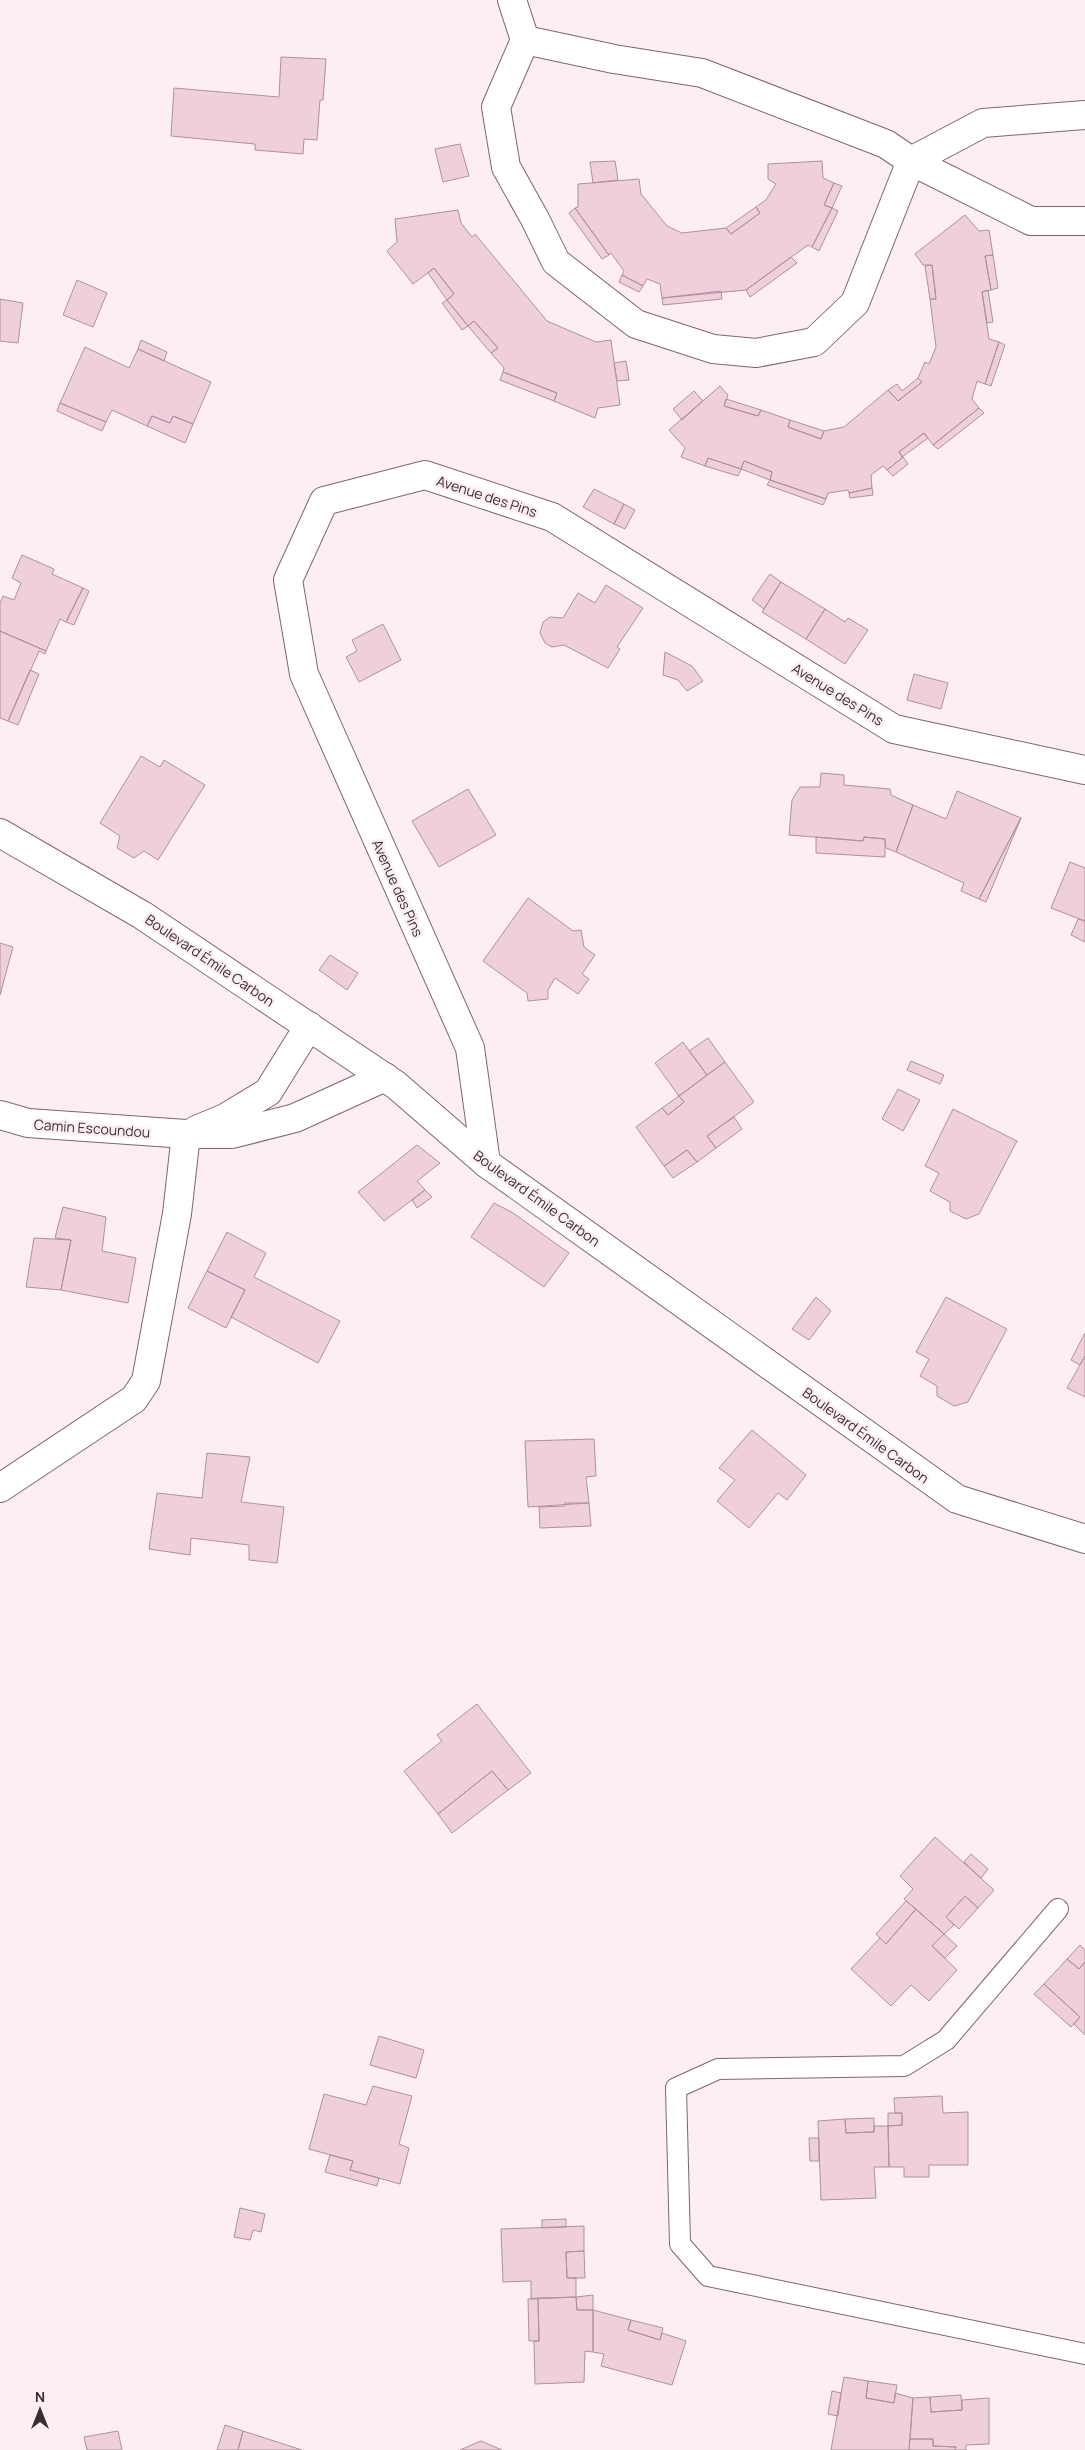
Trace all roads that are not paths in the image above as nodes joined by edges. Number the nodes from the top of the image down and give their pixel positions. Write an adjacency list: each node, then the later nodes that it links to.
1 (512, 0): 2 (street)
2 (525, 40): 4 (street); 4 (street)
3 (1085, 115): 4 (street)
4 (911, 161): 5 (street)
5 (1085, 221)
6 (1085, 770): 12 (street, Avenue des Pins)
7 (0, 833): 8 (street, Boulevard Émile Carbon)
8 (309, 1026): 9 (street, Boulevard Émile Carbon); 11 (street, Camin Escoundou)
9 (386, 1078): 11 (street, Camin Escoundou); 12 (street, Boulevard Émile Carbon)
10 (0, 1115): 11 (street, Camin Escoundou)
11 (186, 1134): 13 (street)
12 (486, 1163): 14 (street, Boulevard Émile Carbon)
13 (0, 1488)
14 (1085, 1539)
15 (1058, 1909): 16 (lane)
16 (1085, 2354)

